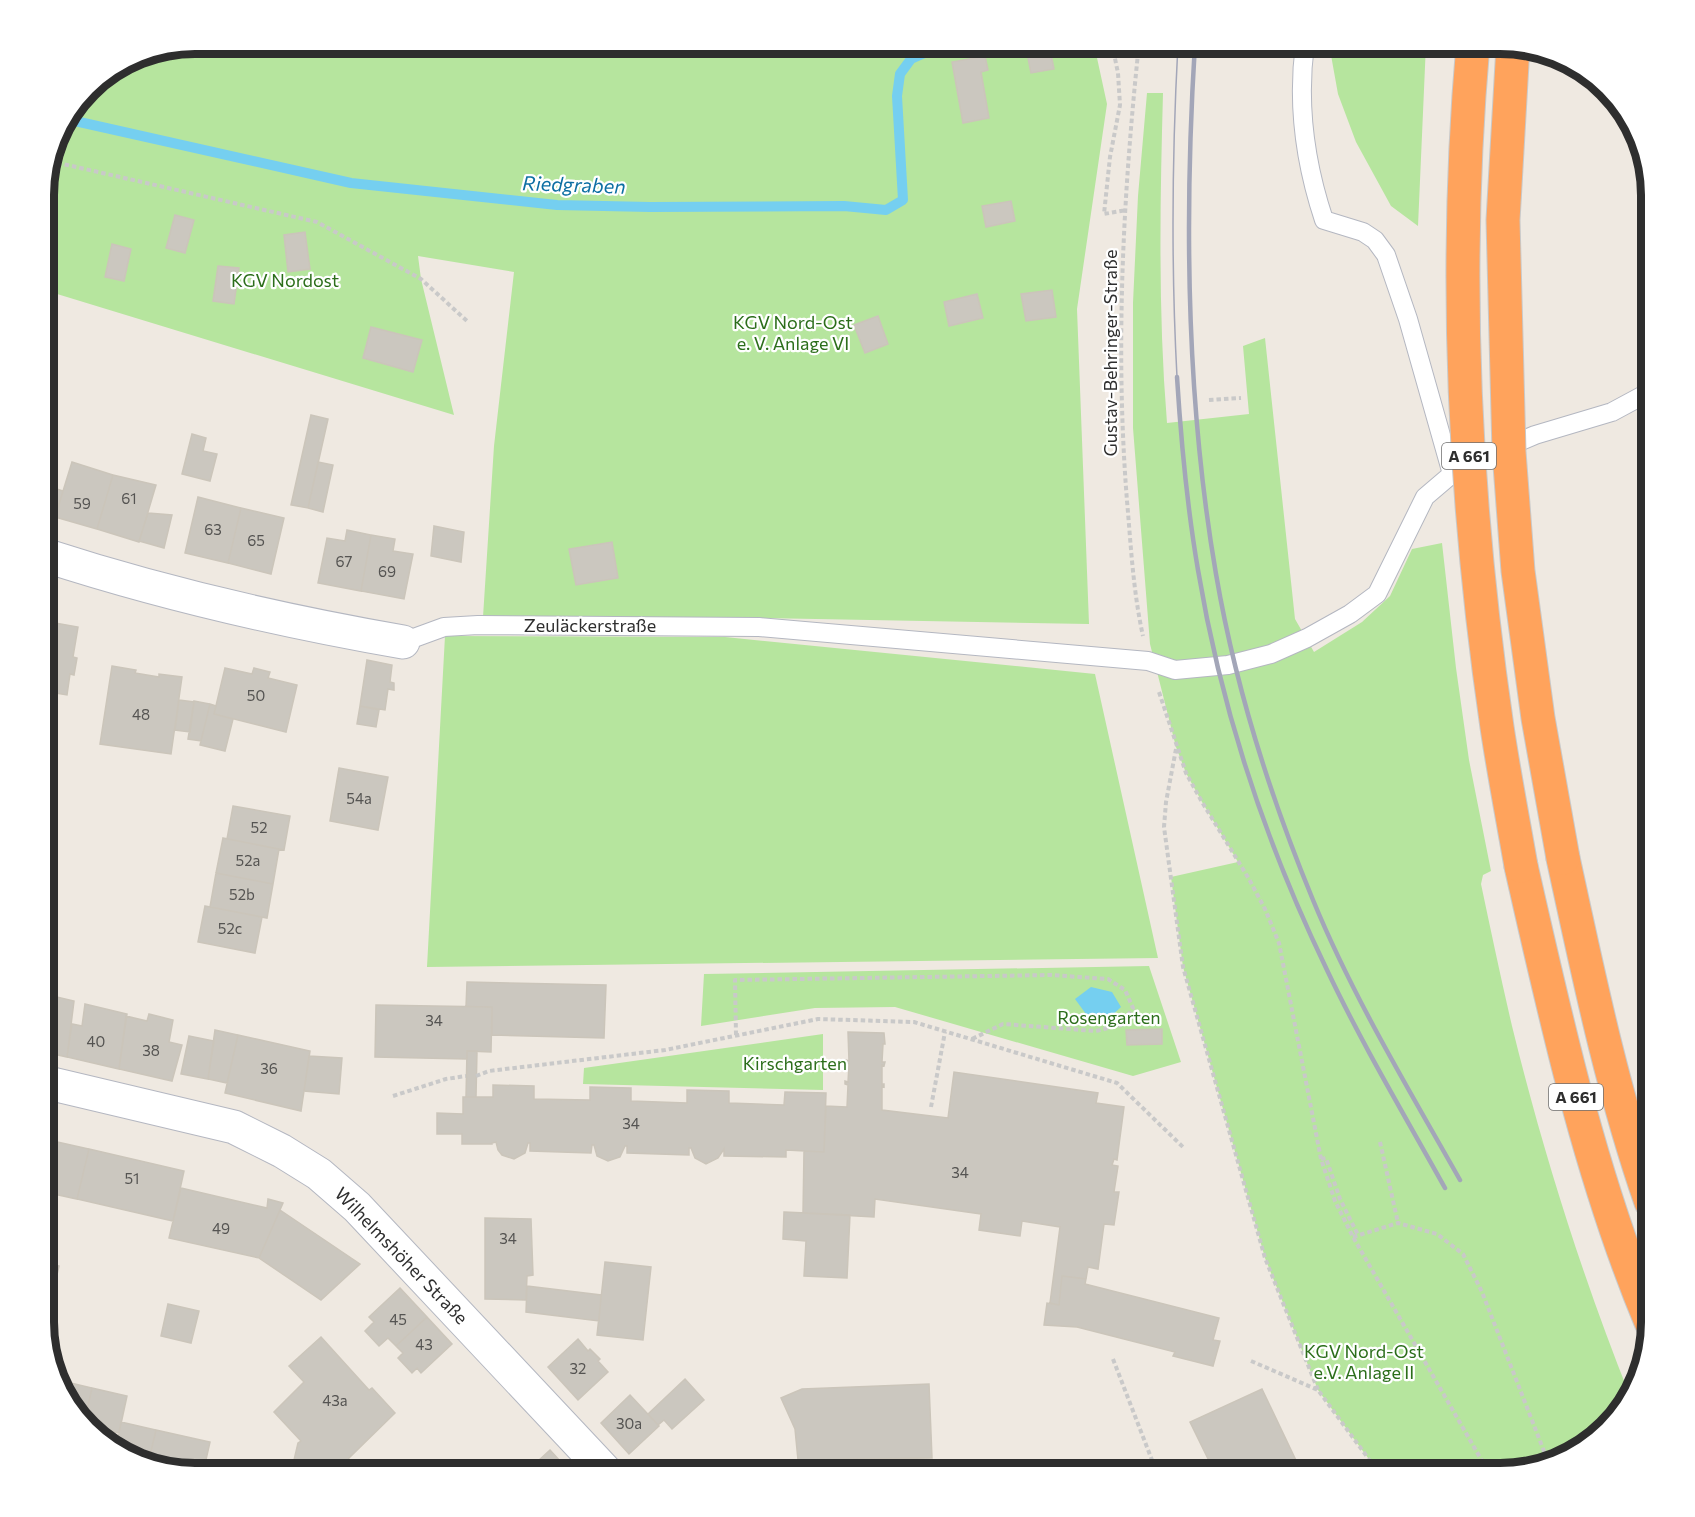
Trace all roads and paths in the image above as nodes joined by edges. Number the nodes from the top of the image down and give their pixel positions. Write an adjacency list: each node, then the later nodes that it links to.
1 (1114, 54): 7 (path)
2 (1138, 54): 7 (path, Gustav-Behringer-Straße)
3 (1304, 54): 12 (lane)
4 (1472, 54): 30 (highway, A 661, bridge)
5 (1513, 55): 27 (highway, A 661, bridge)
6 (58, 163): 8 (path)
7 (1126, 210): 15 (path, Gustav-Behringer-Straße)
8 (467, 321)
9 (1641, 397): 12 (lane, Zeuläckerstraße)
10 (1241, 398): 11 (path)
11 (1209, 400)
12 (1452, 474): 15 (lane, Zeuläckerstraße)
13 (54, 558): 14 (main road, Zeuläckerstraße)
14 (403, 642): 15 (lane, Zeuläckerstraße)
15 (1148, 661): 16 (path, Gustav-Behringer-Straße)
16 (1176, 747): 29 (path, Gustav-Behringer-Straße); 33 (path)
17 (945, 1032): 18 (path); 19 (path); 24 (path)
18 (736, 1035): 19 (path); 21 (path)
19 (970, 1040): 26 (path)
20 (466, 1076): 23 (path)
21 (476, 1076)
22 (54, 1084): 35 (main road, Wilhelmshöher Straße)
23 (393, 1096)
24 (931, 1107)
25 (1380, 1142): 28 (path)
26 (1184, 1148)
27 (1641, 1173)
28 (1398, 1223): 29 (path); 34 (path)
29 (1355, 1236): 38 (path, Gustav-Behringer-Straße)
30 (1641, 1295)
31 (1113, 1359): 36 (path)
32 (1251, 1361): 33 (path)
33 (1318, 1390): 37 (path)
34 (1545, 1455)
35 (598, 1463)
36 (1153, 1463)
37 (1372, 1463)
38 (1484, 1463)

